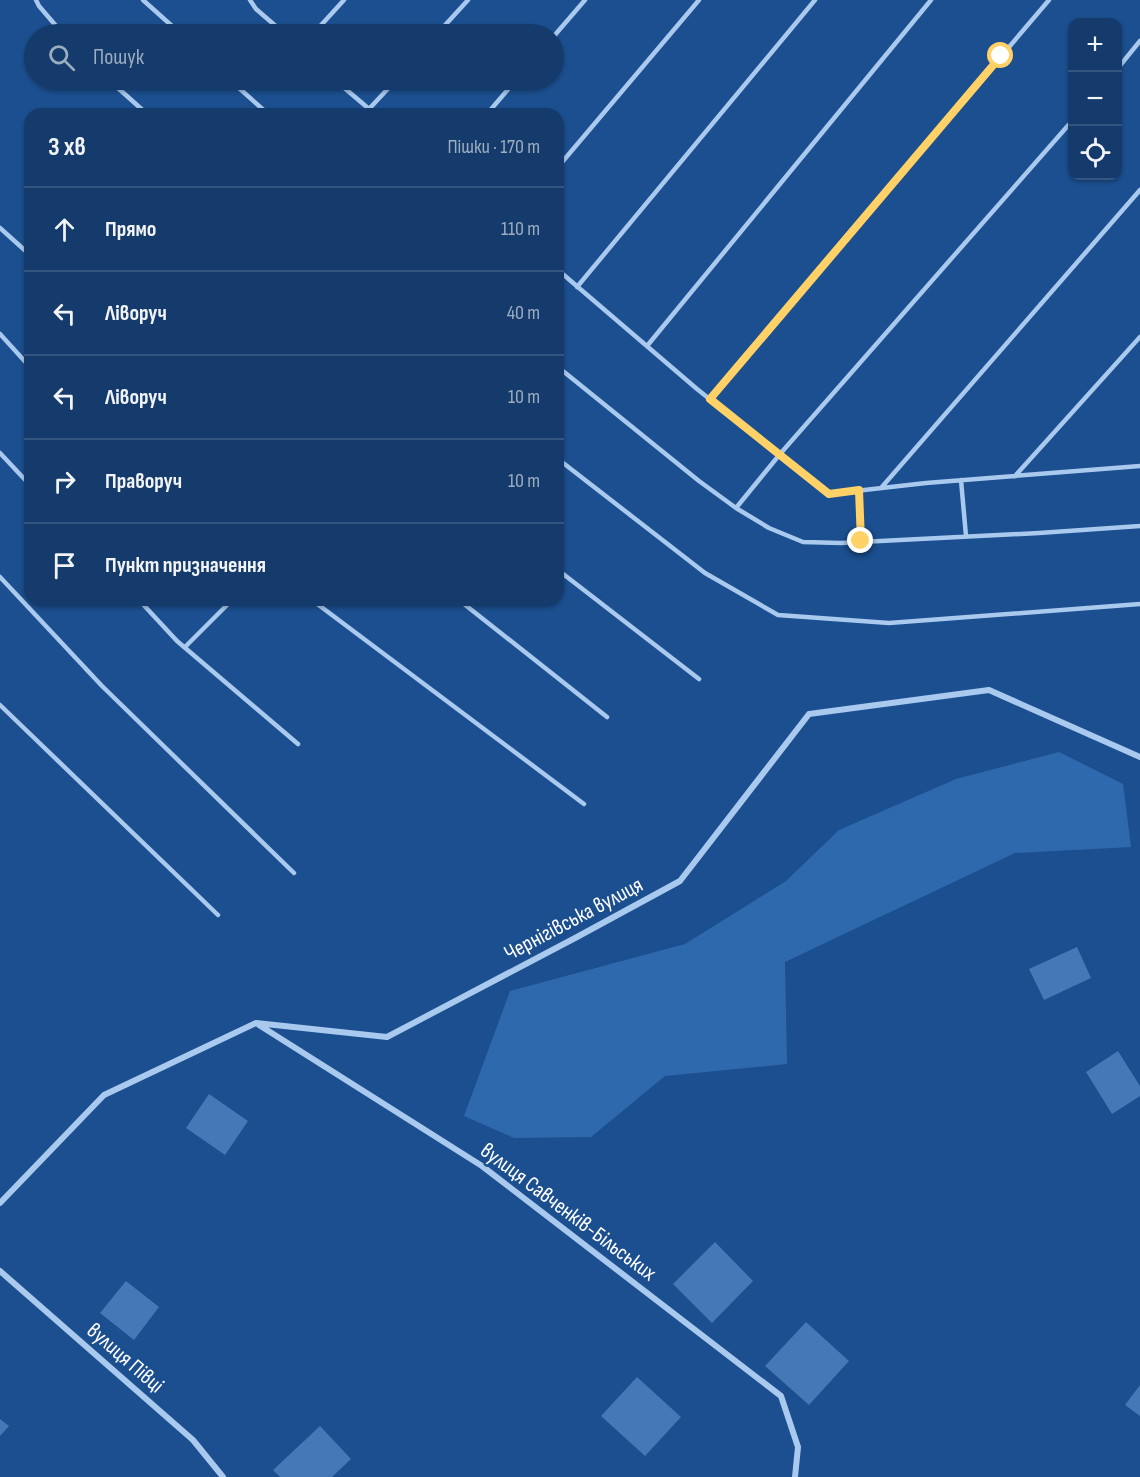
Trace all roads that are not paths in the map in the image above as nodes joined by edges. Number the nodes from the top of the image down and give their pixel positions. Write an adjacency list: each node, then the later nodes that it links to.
1 (36, 0): 11 (lane)
2 (143, 0): 12 (lane)
3 (250, 0): 13 (lane)
4 (344, 0): 14 (lane)
5 (468, 0): 15 (lane)
6 (585, 0): 16 (lane)
7 (699, 0): 30 (lane)
8 (815, 0): 35 (lane)
9 (931, 0): 38 (lane)
10 (1049, 0): 41 (lane)
11 (54, 24)
12 (170, 24)
13 (273, 24)
14 (322, 24)
15 (446, 24)
16 (564, 24)
17 (1140, 41): 18 (lane)
18 (1122, 63)
19 (120, 90): 24 (lane)
20 (241, 90): 25 (lane)
21 (347, 90): 26 (lane)
22 (387, 90): 27 (lane)
23 (507, 90): 28 (lane)
24 (140, 108)
25 (261, 108)
26 (368, 108)
27 (370, 108)
28 (492, 108)
29 (1068, 126): 43 (lane)
30 (564, 160)
31 (1140, 190): 49 (lane)
32 (0, 228): 33 (lane)
33 (24, 250)
34 (564, 275): 35 (lane)
35 (577, 286): 38 (lane)
36 (0, 334): 39 (lane)
37 (1140, 338): 46 (lane)
38 (647, 346): 41 (lane)
39 (24, 360)
40 (564, 372): 51 (lane)
41 (710, 399): 43 (lane)
42 (0, 453): 47 (lane)
43 (780, 454): 50 (lane); 51 (lane)
44 (564, 464): 58 (lane)
45 (1140, 466): 46 (lane)
46 (1015, 476): 48 (lane)
47 (24, 479)
48 (961, 480): 49 (lane); 53 (lane)
49 (882, 488): 50 (lane)
50 (859, 490): 54 (lane)
51 (736, 508): 54 (lane)
52 (1140, 526): 53 (lane)
53 (966, 536): 54 (lane)
54 (861, 541)
55 (564, 575): 65 (lane)
56 (0, 577): 57 (lane)
57 (24, 603)
58 (1140, 604)
59 (27, 606): 71 (lane)
60 (145, 606): 64 (lane)
61 (226, 606): 64 (lane)
62 (320, 606): 70 (lane)
63 (467, 606): 67 (lane)
64 (185, 647): 68 (lane)
65 (699, 679)
66 (0, 705): 72 (lane)
67 (607, 717)
68 (298, 744)
69 (1140, 756): 73 (street, Чернігівська вулиця)
70 (584, 804)
71 (294, 873)
72 (218, 915)
73 (256, 1023): 74 (street); 77 (street, вулиця Савченків-Більських)
74 (0, 1203)
75 (0, 1271): 76 (street, вулиця Півці)
76 (223, 1477)
77 (795, 1477)

